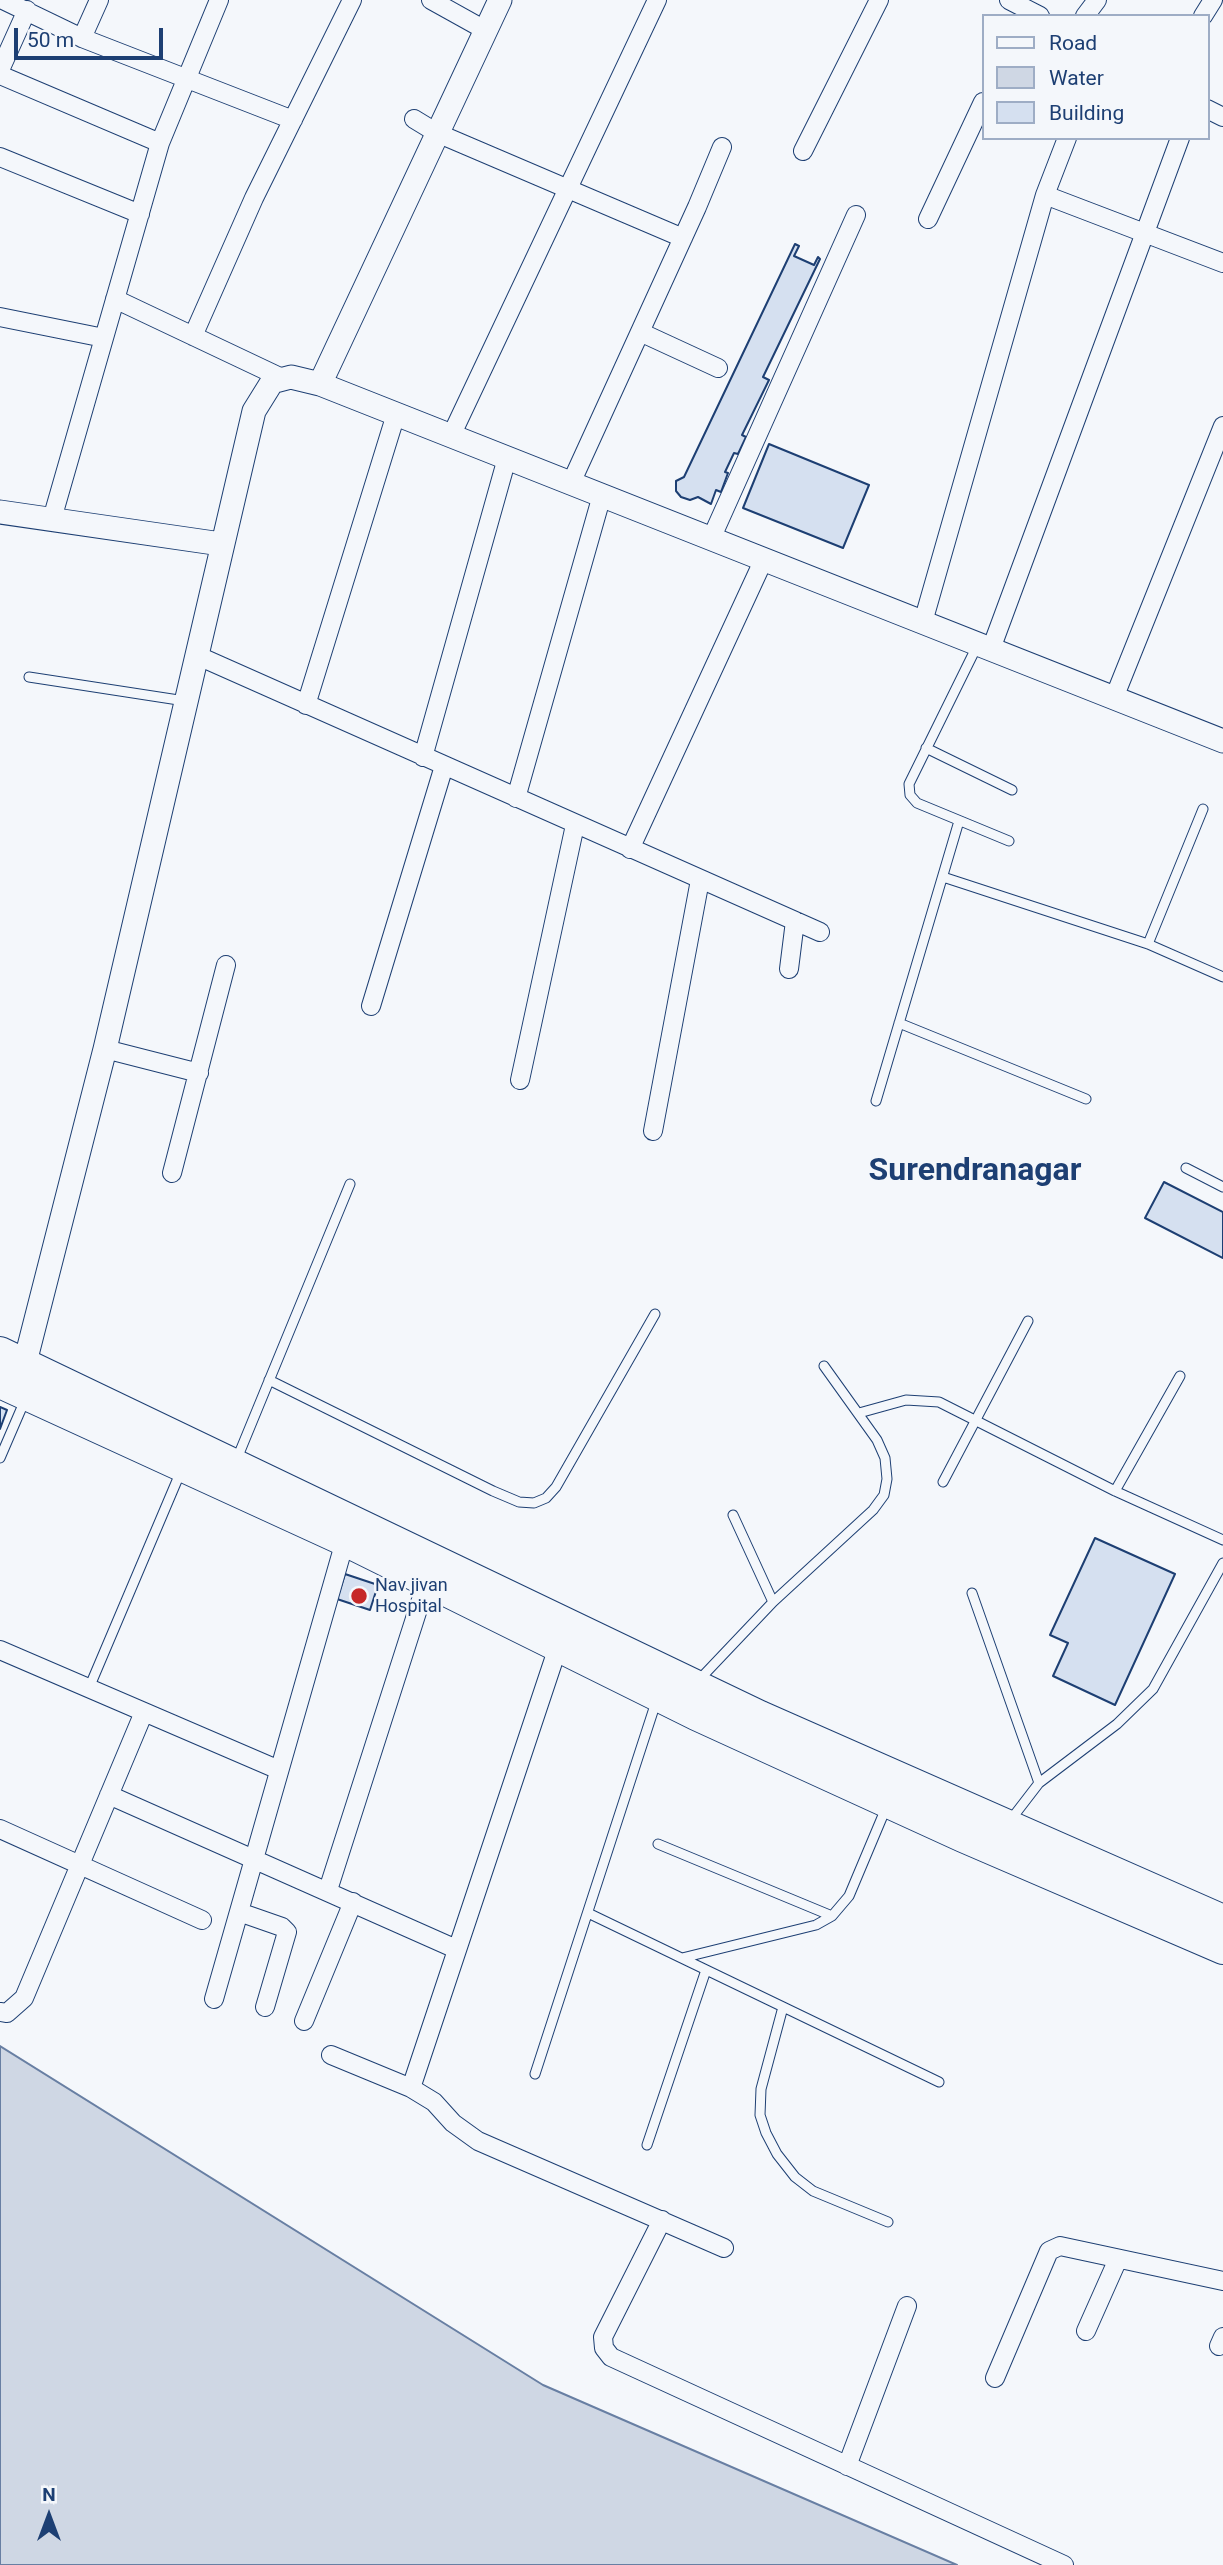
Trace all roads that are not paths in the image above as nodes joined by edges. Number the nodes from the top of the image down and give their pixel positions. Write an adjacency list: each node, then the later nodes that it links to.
1 (3, 0): 10 (street)
2 (99, 0): 13 (street)
3 (219, 0): 16 (street)
4 (352, 0): 19 (street)
5 (431, 0): 12 (street)
6 (500, 0): 12 (street)
7 (657, 0): 27 (street)
8 (879, 0): 25 (street)
9 (1009, 0): 11 (street)
10 (32, 7): 13 (street); 14 (street)
11 (1031, 10)
12 (485, 30): 20 (street)
13 (82, 38): 16 (street)
14 (0, 70)
15 (0, 75): 23 (street)
16 (187, 77): 19 (street); 23 (street)
17 (982, 104): 31 (street)
18 (414, 119): 20 (street)
19 (293, 120): 38 (street)
20 (437, 133): 27 (street); 42 (street)
21 (1066, 140): 28 (street)
22 (1179, 140): 32 (street)
23 (160, 144): 29 (street)
24 (722, 147): 33 (street)
25 (803, 151)
26 (0, 157): 29 (street)
27 (568, 188): 33 (street); 45 (street)
28 (1045, 195): 32 (street); 54 (street)
29 (140, 214): 35 (street)
30 (856, 215): 51 (street)
31 (928, 219)
32 (1144, 233): 34 (street); 55 (street)
33 (683, 238): 37 (street)
34 (1223, 263)
35 (115, 299): 38 (street); 39 (street)
36 (0, 317): 39 (street)
37 (640, 332): 40 (street); 47 (street)
38 (193, 336): 41 (street)
39 (104, 338): 50 (street)
40 (718, 368)
41 (284, 379): 42 (street); 52 (street)
42 (320, 384): 43 (street)
43 (396, 414): 45 (street); 60 (street)
44 (1223, 426): 58 (street)
45 (451, 436): 46 (street)
46 (507, 458): 47 (street); 63 (street)
47 (570, 483): 48 (street)
48 (602, 495): 51 (street); 66 (street)
49 (0, 512): 50 (street)
50 (52, 519): 52 (street)
51 (711, 538): 53 (street)
52 (221, 544): 56 (street)
53 (764, 559): 54 (street); 71 (street)
54 (923, 622): 55 (street)
55 (984, 647): 58 (street); 62 (lane)
56 (195, 655): 59 (street); 60 (street)
57 (29, 677): 59 (lane)
58 (1114, 698): 61 (street)
59 (185, 701): 82 (street)
60 (306, 705): 63 (street)
61 (1223, 741)
62 (926, 748): 65 (lane); 68 (lane)
63 (423, 757): 64 (street)
64 (444, 766): 66 (street); 80 (street)
65 (1012, 790)
66 (516, 799): 69 (street)
67 (1203, 809): 76 (lane)
68 (959, 821): 70 (lane); 72 (lane)
69 (575, 825): 71 (street); 84 (street)
70 (1009, 841)
71 (630, 849): 73 (street)
72 (943, 877): 76 (lane); 81 (lane)
73 (700, 880): 74 (street); 87 (street)
74 (796, 921): 75 (street); 78 (street)
75 (820, 932)
76 (1149, 944): 79 (lane)
77 (226, 965): 83 (street)
78 (789, 969)
79 (1223, 977)
80 (371, 1006)
81 (899, 1023): 85 (lane); 86 (lane)
82 (105, 1049): 83 (street); 95 (street)
83 (199, 1073): 89 (street)
84 (520, 1080)
85 (1086, 1099)
86 (876, 1101)
87 (653, 1131)
88 (1186, 1168): 91 (lane)
89 (172, 1173)
90 (350, 1184): 97 (lane)
91 (1223, 1187)
92 (655, 1314): 97 (lane)
93 (1028, 1321): 99 (lane)
94 (824, 1366): 98 (lane)
95 (14, 1377): 100 (lane); 101 (highway); 102 (highway)
96 (1180, 1377): 104 (lane)
97 (269, 1380): 101 (lane)
98 (859, 1413): 99 (lane); 111 (lane)
99 (976, 1420): 103 (lane); 104 (lane)
100 (0, 1458)
101 (235, 1462): 114 (highway)
102 (183, 1467): 107 (highway); 115 (lane)
103 (943, 1482)
104 (1115, 1491): 106 (lane)
105 (733, 1515): 111 (lane)
106 (1223, 1540)
107 (345, 1541): 109 (highway); 117 (street)
108 (1223, 1563): 118 (lane)
109 (426, 1581): 112 (highway); 126 (street)
110 (972, 1592): 118 (lane)
111 (773, 1602): 114 (lane)
112 (558, 1647): 114 (highway); 133 (street)
113 (0, 1650): 115 (street)
114 (675, 1684): 120 (highway); 121 (highway); 129 (lane)
115 (89, 1688): 116 (street)
116 (144, 1712): 117 (street); 119 (street)
117 (279, 1770): 124 (street)
118 (1039, 1783): 121 (lane)
119 (109, 1795): 124 (street); 125 (street)
120 (888, 1802): 130 (lane); 134 (highway)
121 (1007, 1824): 132 (highway)
122 (0, 1829): 125 (street)
123 (658, 1844): 130 (lane)
124 (254, 1857): 126 (street); 128 (street)
125 (81, 1863): 131 (street); 140 (street)
126 (328, 1890): 127 (street)
127 (353, 1902): 133 (street); 141 (street)
128 (239, 1912): 137 (street); 138 (street)
129 (588, 1913): 135 (lane); 143 (lane)
130 (832, 1916): 135 (lane)
131 (202, 1920)
132 (1223, 1920)
133 (456, 1949): 145 (street)
134 (1223, 1949)
135 (682, 1958): 136 (lane)
136 (706, 1970): 139 (lane); 146 (lane)
137 (214, 1999)
138 (265, 2007)
139 (783, 2007): 144 (lane); 148 (lane)
140 (0, 2012)
141 (304, 2021)
142 (331, 2055): 145 (street)
143 (535, 2074)
144 (939, 2082)
145 (411, 2088): 147 (street)
146 (647, 2146)
147 (662, 2220): 149 (street); 155 (street)
148 (888, 2222)
149 (724, 2248)
150 (1118, 2259): 151 (street); 153 (street); 154 (street)
151 (1223, 2281)
152 (907, 2306): 155 (street)
153 (1086, 2331)
154 (995, 2378)
155 (847, 2466): 156 (street)
156 (1064, 2565)

